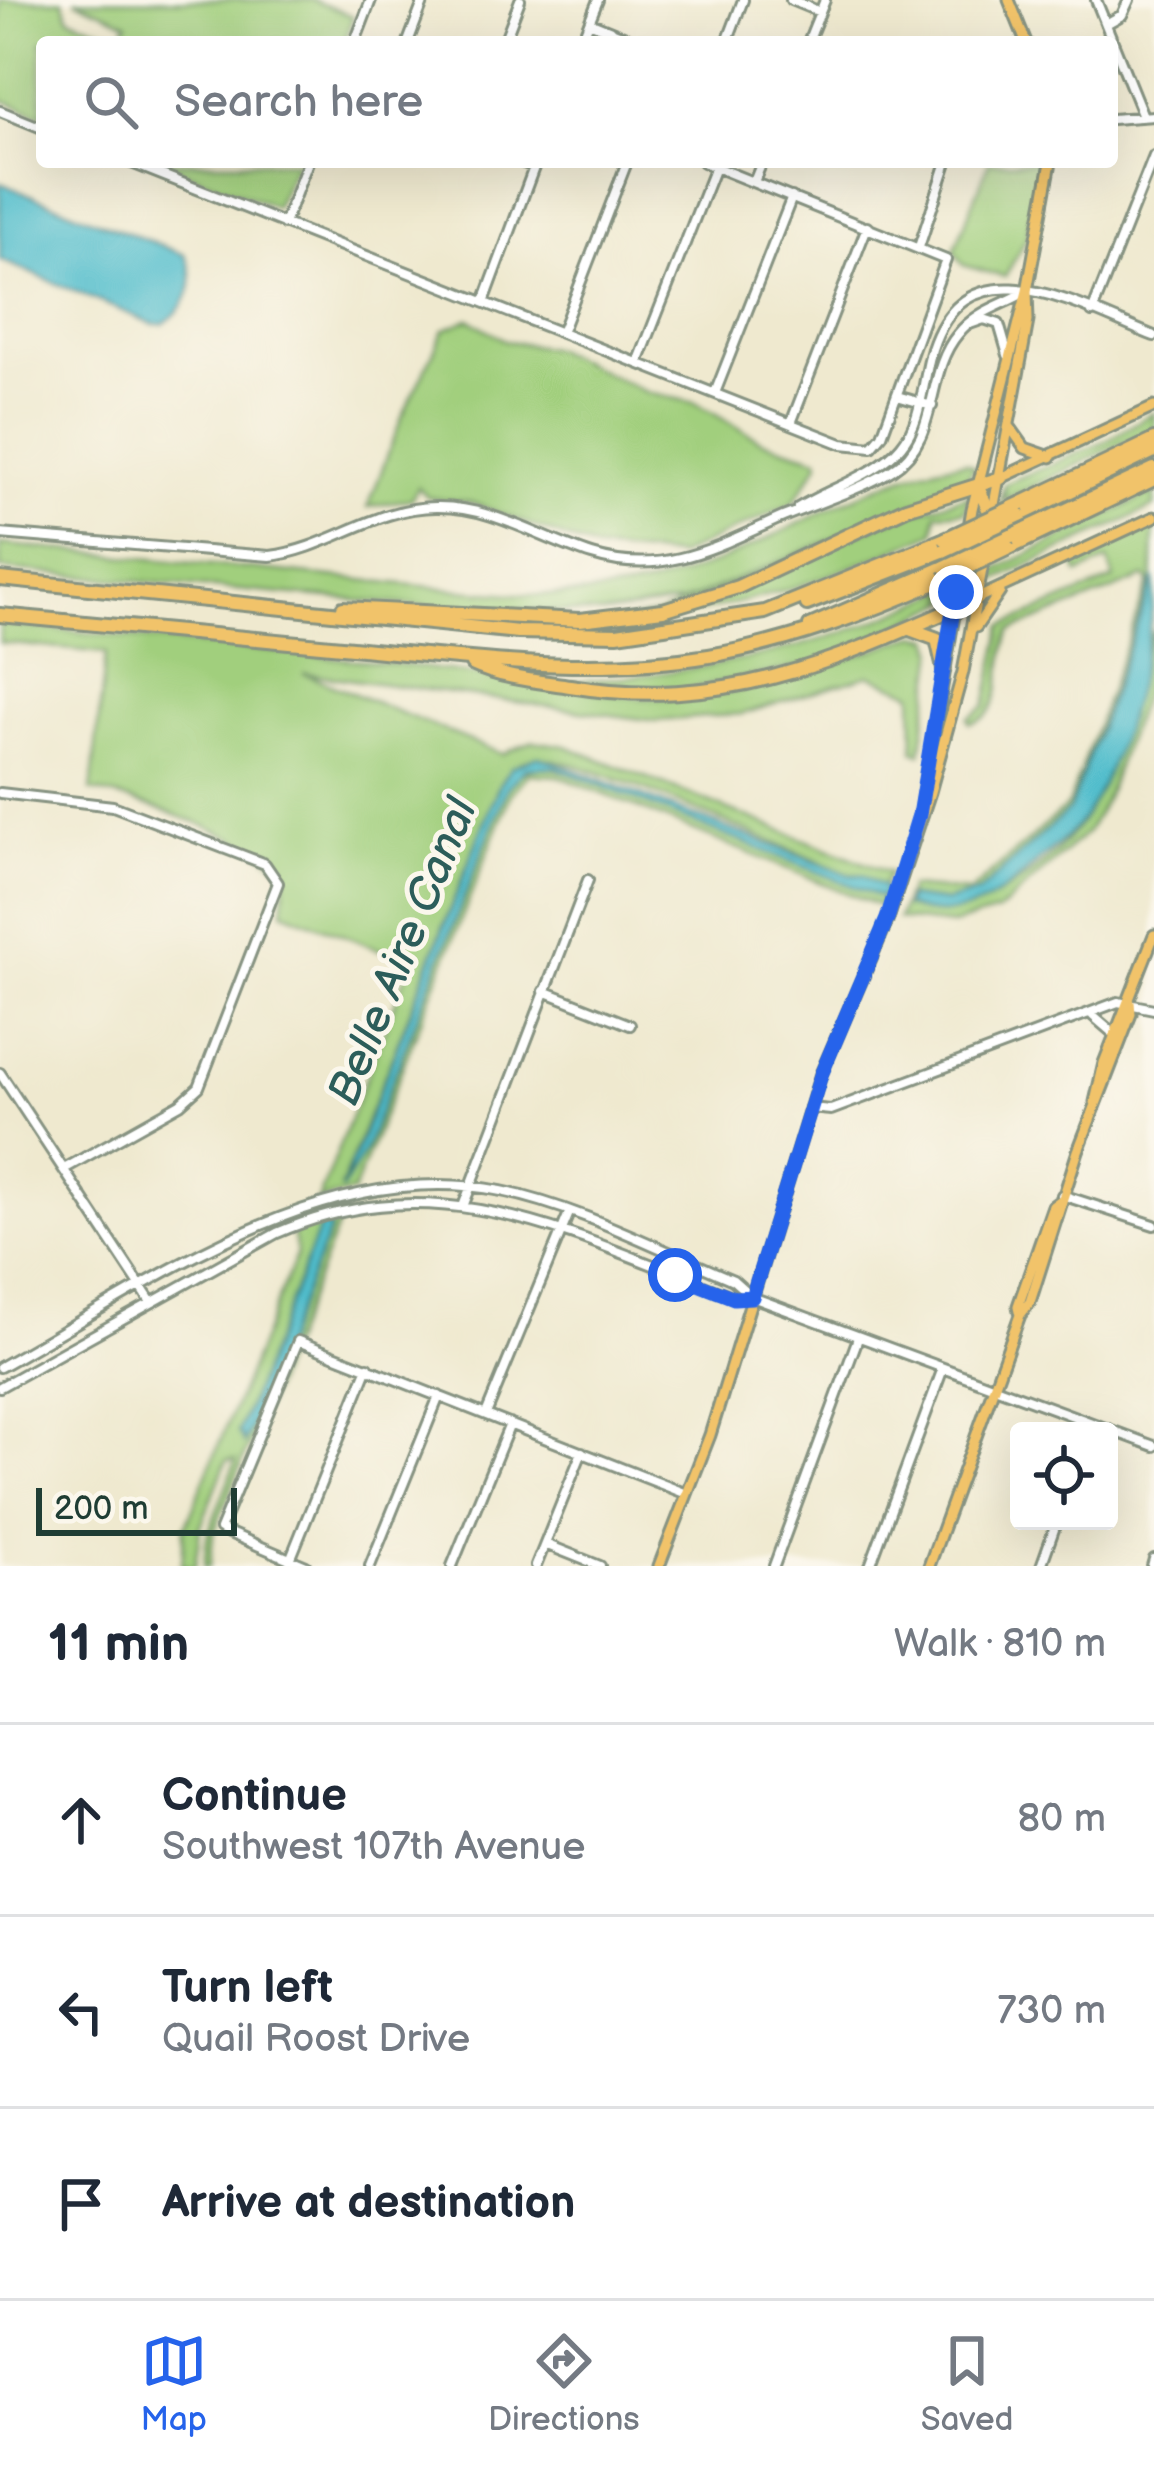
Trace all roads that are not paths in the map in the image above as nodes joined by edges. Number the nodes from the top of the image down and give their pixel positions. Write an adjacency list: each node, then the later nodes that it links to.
1 (371, 0): 14 (street)
2 (424, 0): 15 (street)
3 (520, 0): 16 (street)
4 (598, 0): 12 (street)
5 (743, 0): 19 (street)
6 (791, 0): 11 (street)
7 (825, 0): 11 (street)
8 (1009, 0): 21 (main road)
9 (1096, 0): 13 (street)
10 (1129, 0): 13 (street)
11 (820, 12): 20 (street)
12 (589, 22): 17 (street); 18 (street)
13 (1106, 24): 22 (street)
14 (357, 36)
15 (410, 36)
16 (506, 36)
17 (583, 36)
18 (623, 36)
19 (729, 36)
20 (810, 36)
21 (1024, 36)
22 (1112, 36)
23 (1118, 52): 25 (street)
24 (0, 111): 28 (street)
25 (1143, 116): 26 (street); 27 (street)
26 (1154, 116)
27 (1118, 118)
28 (36, 126)
29 (1154, 156): 46 (street)
30 (144, 168): 41 (street)
31 (306, 168): 41 (street)
32 (534, 168): 45 (street)
33 (625, 168): 48 (street)
34 (715, 168): 51 (street)
35 (718, 168): 39 (street)
36 (760, 168): 39 (street)
37 (945, 168): 43 (street)
38 (1050, 168): 44 (main road)
39 (754, 182): 40 (street)
40 (792, 197): 42 (street); 53 (street)
41 (284, 224): 45 (street)
42 (867, 227): 43 (street); 59 (street)
43 (919, 247): 54 (street)
44 (1027, 291): 46 (street); 47 (street); 50 (main road); 55 (street); 58 (main road)
45 (484, 302): 48 (street)
46 (1092, 312): 49 (street)
47 (964, 327): 50 (street); 56 (street)
48 (561, 333): 51 (street)
49 (1154, 336)
50 (1008, 355): 52 (main road)
51 (638, 363): 53 (street)
52 (1002, 386): 58 (main road); 70 (main road)
53 (715, 393): 59 (street)
54 (897, 396): 55 (street); 59 (street)
55 (920, 403): 56 (street); 62 (street)
56 (932, 406): 63 (street)
57 (1154, 407): 65 (main road)
58 (1012, 412): 60 (main road)
59 (790, 423)
60 (1010, 427): 65 (main road); 68 (main road)
61 (1154, 440): 71 (highway)
62 (905, 441): 63 (street); 66 (street)
63 (915, 448): 66 (street)
64 (1154, 451): 71 (highway)
65 (1051, 457): 68 (main road)
66 (883, 469): 74 (street)
67 (1154, 469): 75 (highway)
68 (1000, 478): 70 (highway); 73 (main road)
69 (1154, 479): 75 (highway)
70 (977, 487): 73 (highway); 76 (main road); 81 (highway)
71 (1021, 509): 81 (highway, bridge)
72 (1154, 517): 78 (main road)
73 (993, 520): 79 (main road)
74 (0, 534)
75 (1010, 542): 85 (highway, bridge)
76 (962, 562): 79 (main road); 80 (main road)
77 (0, 579): 81 (highway)
78 (1008, 584): 79 (main road); 84 (main road)
79 (978, 598): 80 (highway); 84 (main road)
80 (953, 609): 83 (highway); 86 (main road)
81 (324, 611)
82 (0, 615): 85 (highway)
83 (909, 629): 85 (highway); 86 (highway)
84 (970, 639): 88 (main road)
85 (460, 658)
86 (944, 669): 88 (main road)
87 (0, 793): 100 (street)
88 (922, 805): 99 (main road)
89 (588, 880): 91 (street)
90 (1154, 935): 92 (main road)
91 (544, 991): 95 (street); 101 (street)
92 (1130, 1001): 93 (street); 94 (street); 96 (main road); 98 (main road)
93 (1154, 1009)
94 (1091, 1015): 96 (street); 99 (street)
95 (630, 1025)
96 (1114, 1034): 98 (main road)
97 (0, 1073): 100 (street)
98 (1095, 1102): 102 (main road)
99 (810, 1108): 110 (main road)
100 (64, 1169): 109 (street)
101 (469, 1186): 103 (street); 104 (street); 109 (street)
102 (1062, 1197): 105 (street); 121 (main road)
103 (464, 1204): 106 (street); 111 (street)
104 (568, 1213): 106 (street); 107 (street)
105 (1154, 1225)
106 (561, 1231): 108 (street); 123 (street)
107 (656, 1248): 108 (street); 110 (street)
108 (649, 1266): 110 (street)
109 (141, 1286): 111 (street); 112 (street)
110 (752, 1297): 113 (street); 129 (main road)
111 (151, 1302): 114 (street)
112 (52, 1337): 114 (street); 115 (street)
113 (858, 1338): 119 (street); 139 (street)
114 (62, 1352): 118 (street)
115 (23, 1354): 116 (street); 118 (street)
116 (0, 1367)
117 (368, 1367): 122 (street); 132 (street); 132 (street)
118 (33, 1369): 120 (street)
119 (942, 1371): 121 (street); 140 (street)
120 (0, 1387)
121 (993, 1390): 124 (street); 141 (main road)
122 (440, 1396): 123 (street); 134 (street)
123 (486, 1414): 125 (street)
124 (1075, 1422)
125 (510, 1424): 128 (street); 135 (street)
126 (1118, 1436): 127 (street)
127 (1154, 1446)
128 (582, 1452): 129 (street); 131 (street)
129 (687, 1494): 138 (main road)
130 (1054, 1530): 142 (street)
131 (544, 1544): 136 (street); 137 (street)
132 (290, 1560): 133 (street)
133 (306, 1566)
134 (370, 1566)
135 (452, 1566)
136 (536, 1566)
137 (600, 1566)
138 (659, 1566)
139 (774, 1566)
140 (870, 1566)
141 (929, 1566)
142 (1041, 1566)

